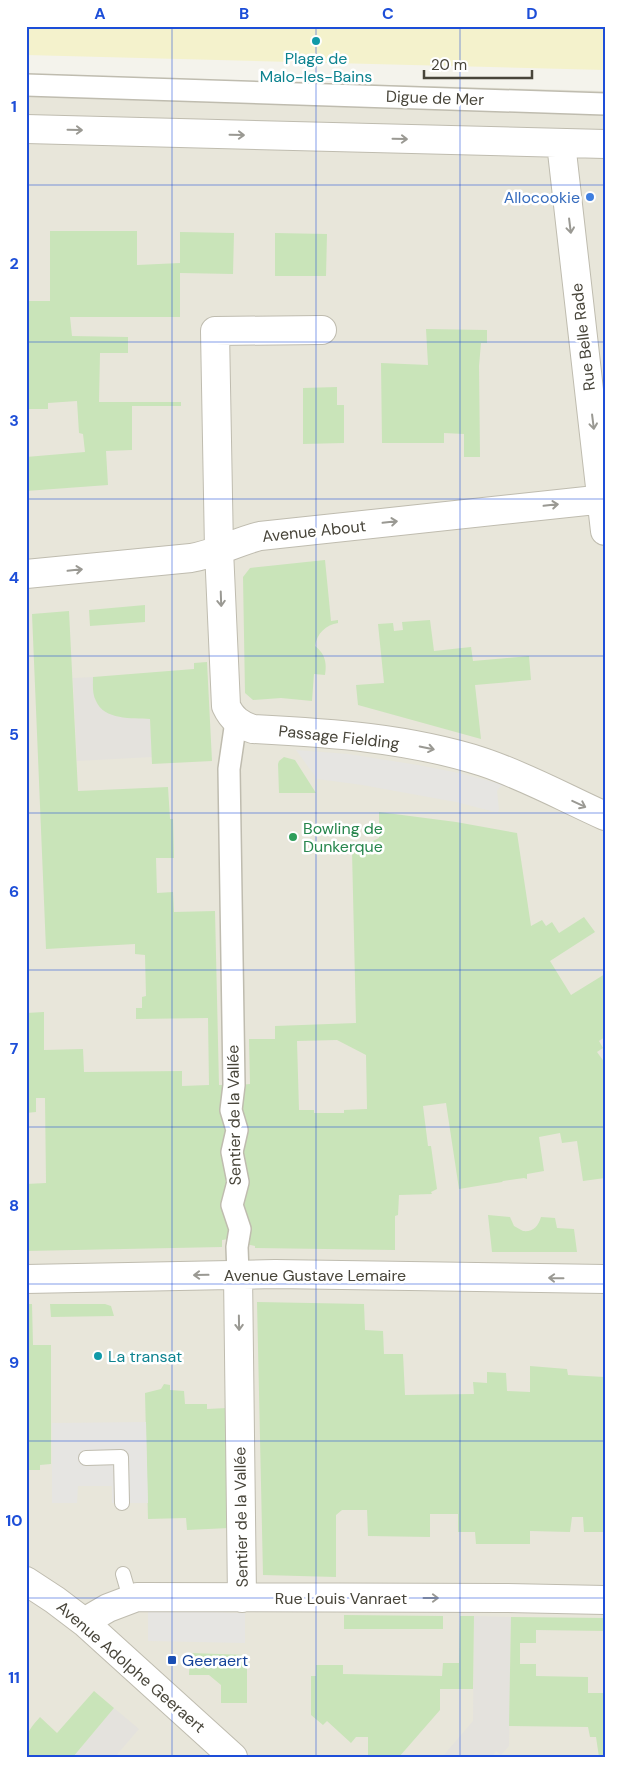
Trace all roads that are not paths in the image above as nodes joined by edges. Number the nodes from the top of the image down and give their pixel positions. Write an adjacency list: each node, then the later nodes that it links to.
1 (26, 85): 2 (street, Digue de Mer)
2 (605, 104)
3 (26, 129): 4 (street, one-way to 4)
4 (561, 143): 5 (street); 7 (street, Rue Belle Rade, one-way to 7)
5 (605, 144)
6 (322, 330): 9 (street)
7 (603, 499): 8 (street, Rue Belle Rade); 9 (street, Avenue About, one-way to 7)
8 (605, 531)
9 (219, 550): 10 (street, Avenue About, one-way to 9); 11 (street, one-way to 11)
10 (26, 574)
11 (236, 721): 12 (street, Passage Fielding, one-way to 12); 13 (street, Sentier de la Vallée)
12 (605, 816)
13 (238, 1274): 14 (street, Avenue Gustave Lemaire, one-way to 14); 15 (street, Avenue Gustave Lemaire, one-way to 13); 19 (street, Sentier de la Vallée, one-way to 19)
14 (26, 1279)
15 (605, 1279)
16 (86, 1458): 17 (lane)
17 (122, 1503)
18 (26, 1581): 21 (street, Avenue Adolphe Geeraert)
19 (242, 1598): 20 (street, Rue Louis Vanraet, one-way to 20); 21 (street, Rue Louis Vanraet)
20 (605, 1600)
21 (84, 1622): 22 (street, Avenue Adolphe Geeraert)
22 (233, 1757)

